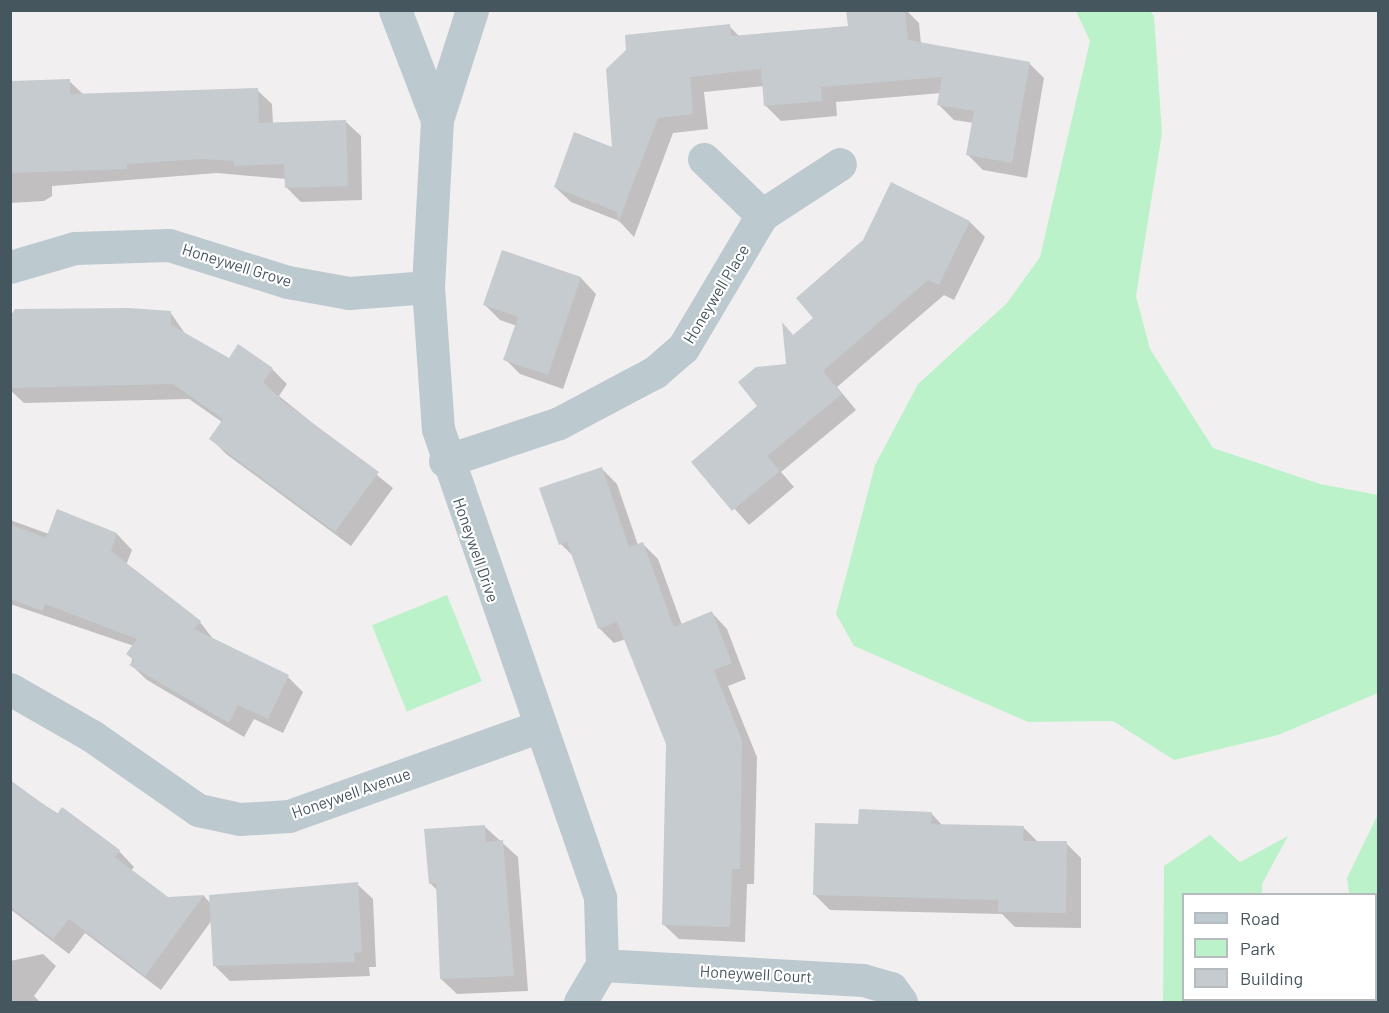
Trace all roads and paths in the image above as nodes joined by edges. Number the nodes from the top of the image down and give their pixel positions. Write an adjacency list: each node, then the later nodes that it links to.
1 (394, 10): 3 (street, Honeywell Drive)
2 (472, 10): 3 (street, Honeywell Drive)
3 (437, 120): 8 (street, Honeywell Drive)
4 (704, 159): 6 (street)
5 (840, 164): 6 (street, Honeywell Place)
6 (762, 215): 9 (street, Honeywell Place)
7 (10, 267): 8 (street, Honeywell Grove)
8 (428, 287): 9 (street, Honeywell Drive)
9 (445, 461): 11 (street, Honeywell Drive)
10 (10, 689): 11 (street, Honeywell Avenue)
11 (540, 726): 12 (street, Honeywell Drive)
12 (602, 965): 13 (street); 14 (street, Honeywell Court)
13 (580, 1002)
14 (901, 1002)

